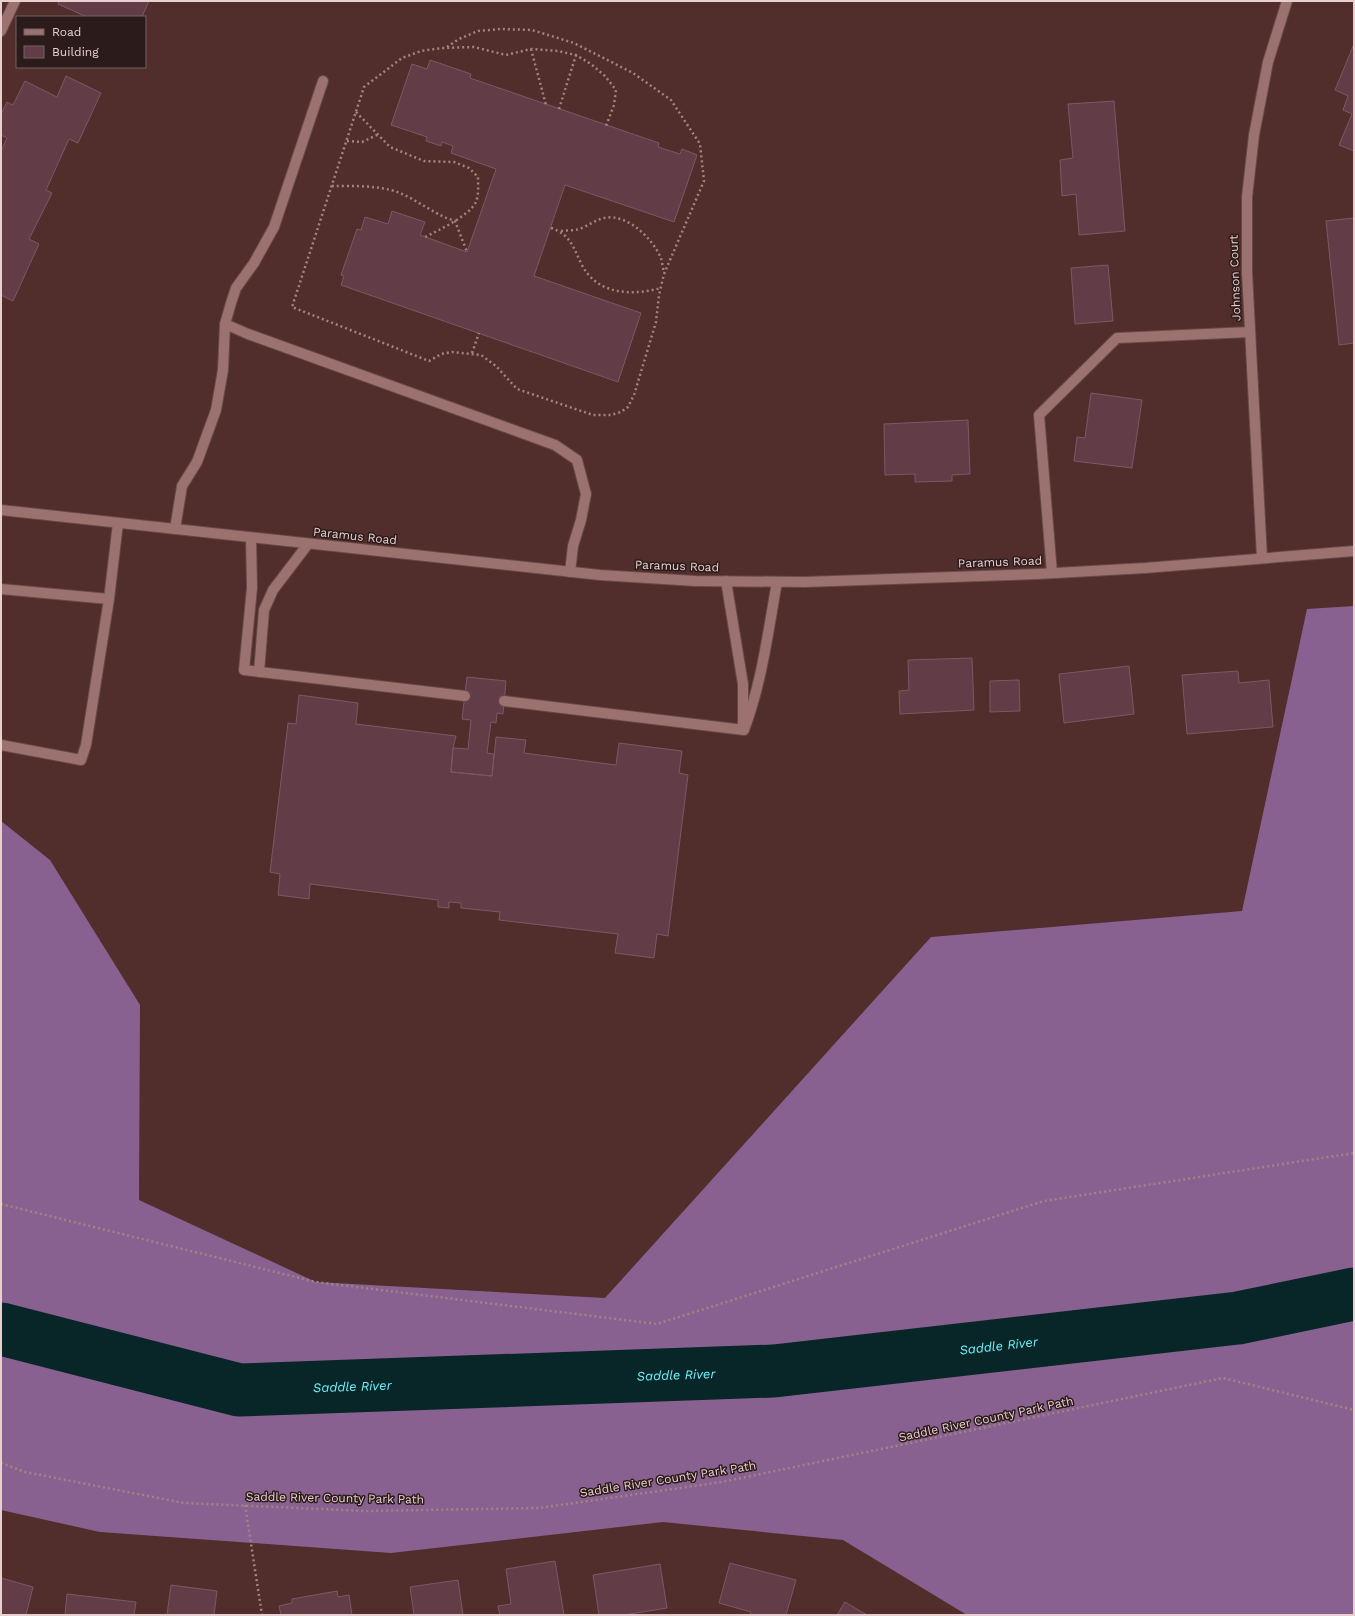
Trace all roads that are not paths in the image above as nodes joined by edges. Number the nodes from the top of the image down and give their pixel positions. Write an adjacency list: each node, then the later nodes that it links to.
1 (15, 1): 3 (main road)
2 (1287, 1): 6 (main road, Johnson Court)
3 (1, 32)
4 (322, 81): 5 (main road)
5 (225, 324): 9 (main road); 14 (main road)
6 (1250, 332): 13 (main road, Johnson Court); 15 (main road)
7 (1, 510): 8 (main road, Paramus Road)
8 (118, 523): 9 (main road, Paramus Road); 19 (main road)
9 (175, 529): 10 (main road, Paramus Road)
10 (251, 538): 11 (main road, Paramus Road); 20 (main road)
11 (308, 544): 14 (main road, Paramus Road); 20 (main road)
12 (1354, 551): 13 (main road, Paramus Road)
13 (1262, 558): 15 (main road, Paramus Road)
14 (570, 572): 16 (main road, Paramus Road)
15 (1052, 573): 17 (main road, Paramus Road)
16 (726, 581): 17 (main road, Paramus Road); 23 (main road)
17 (776, 582): 23 (main road)
18 (1, 589): 19 (main road)
19 (109, 599): 24 (main road)
20 (259, 672): 21 (main road)
21 (465, 696)
22 (504, 701): 23 (main road)
23 (744, 730)
24 (1, 745)

